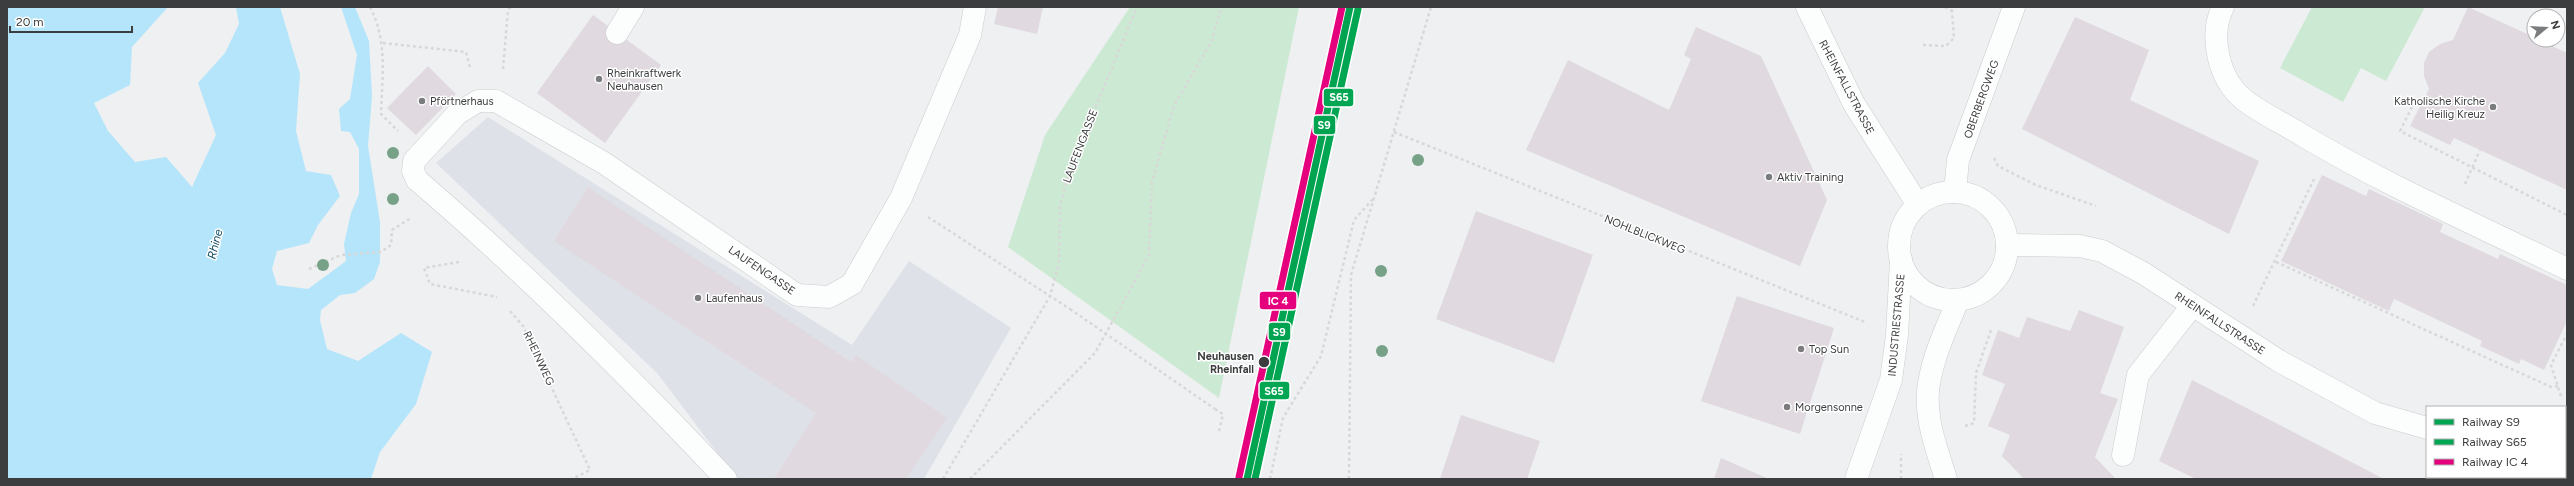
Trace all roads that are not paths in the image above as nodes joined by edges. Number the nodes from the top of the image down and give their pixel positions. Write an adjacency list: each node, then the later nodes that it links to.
1 (633, 7): 6 (street)
2 (975, 7): 16 (street, LAUFENGASSE)
3 (1807, 7): 8 (street, RHEINFALLSTRASSE)
4 (2014, 7): 7 (street, OBERBERGWEG)
5 (2223, 7): 11 (street)
6 (617, 32)
7 (1955, 192): 8 (street); 9 (street)
8 (1918, 205): 10 (street)
9 (2007, 245): 12 (street); 13 (street, RHEINFALLSTRASSE)
10 (1901, 260): 12 (street); 17 (street, INDUSTRIESTRASSE)
11 (2567, 269)
12 (1958, 300): 18 (street)
13 (2192, 306): 14 (street, RHEINFALLSTRASSE); 15 (street)
14 (2426, 428)
15 (2123, 455)
16 (726, 479)
17 (1856, 479)
18 (1946, 479)

